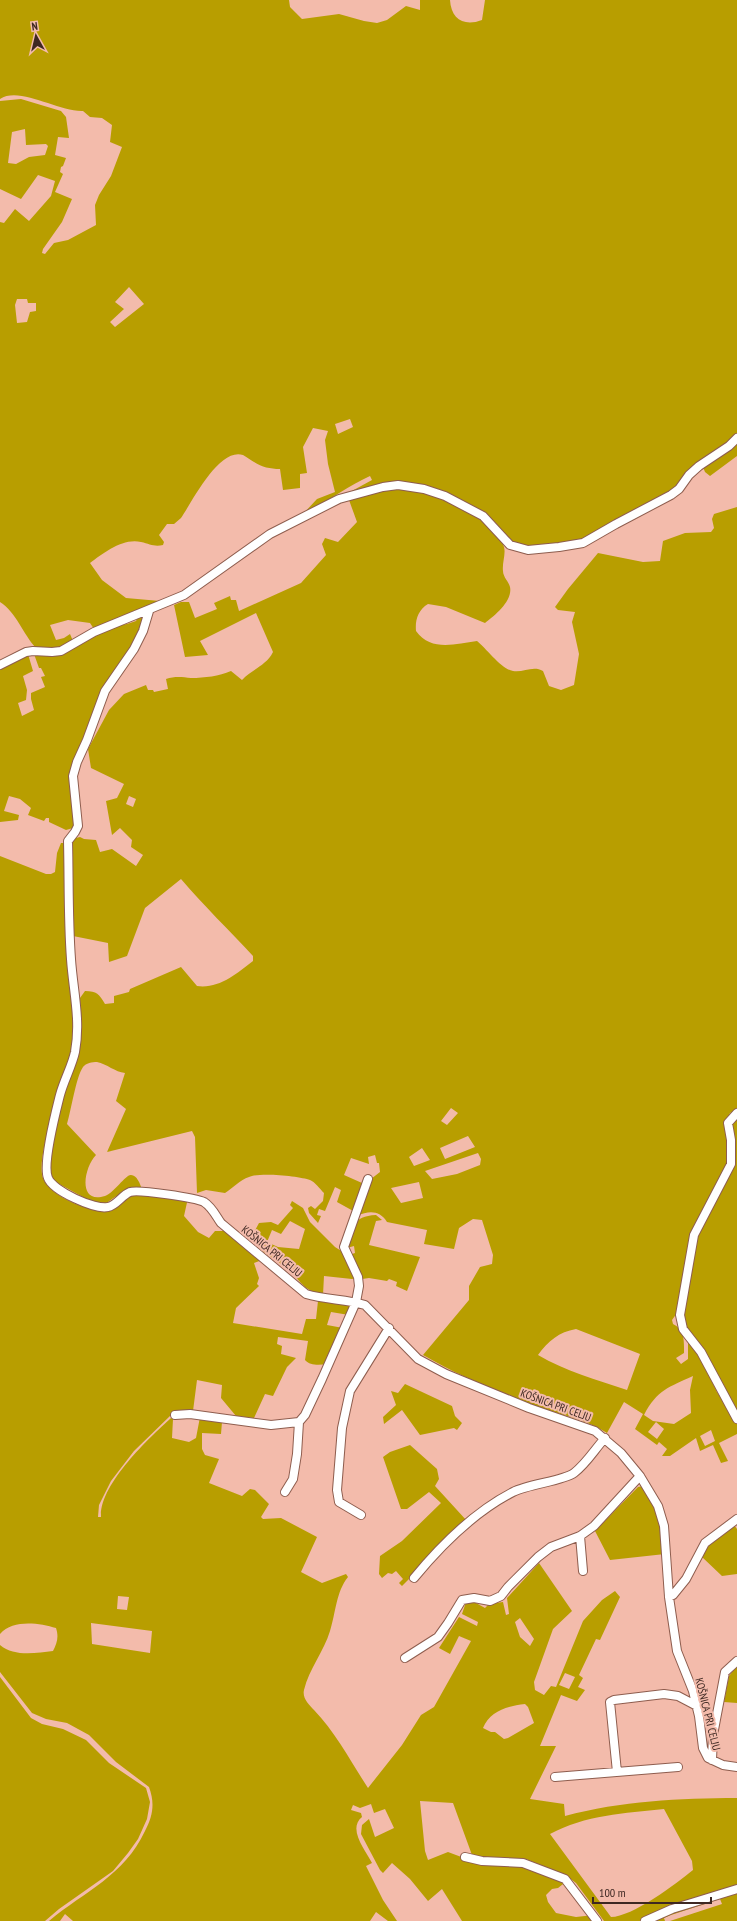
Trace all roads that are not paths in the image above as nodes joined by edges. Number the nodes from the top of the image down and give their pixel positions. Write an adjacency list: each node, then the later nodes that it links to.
1 (737, 438): 2 (street)
2 (149, 611): 3 (street); 6 (street, KOŠNICA PRI CELJU)
3 (0, 665)
4 (737, 1113): 9 (street)
5 (368, 1179): 6 (street)
6 (356, 1302): 7 (street, KOŠNICA PRI CELJU); 10 (street)
7 (389, 1328): 11 (street, KOŠNICA PRI CELJU); 14 (street)
8 (175, 1415): 10 (street)
9 (737, 1419)
10 (298, 1422): 13 (street)
11 (605, 1438): 12 (street, KOŠNICA PRI CELJU); 18 (street)
12 (640, 1476): 16 (street); 19 (street, KOŠNICA PRI CELJU)
13 (285, 1492)
14 (361, 1514)
15 (737, 1519): 19 (street)
16 (580, 1536): 17 (street); 20 (street)
17 (583, 1571)
18 (414, 1578)
19 (669, 1597): 22 (street, KOŠNICA PRI CELJU)
20 (405, 1658)
21 (737, 1660): 23 (street)
22 (697, 1706): 23 (street, KOŠNICA PRI CELJU); 26 (street)
23 (712, 1760): 25 (street, KOŠNICA PRI CELJU)
24 (678, 1767): 26 (street)
25 (737, 1767)
26 (616, 1772): 27 (street)
27 (555, 1777)
28 (465, 1857): 30 (street)
29 (737, 1889): 31 (street)
30 (597, 1921)
31 (645, 1921)

